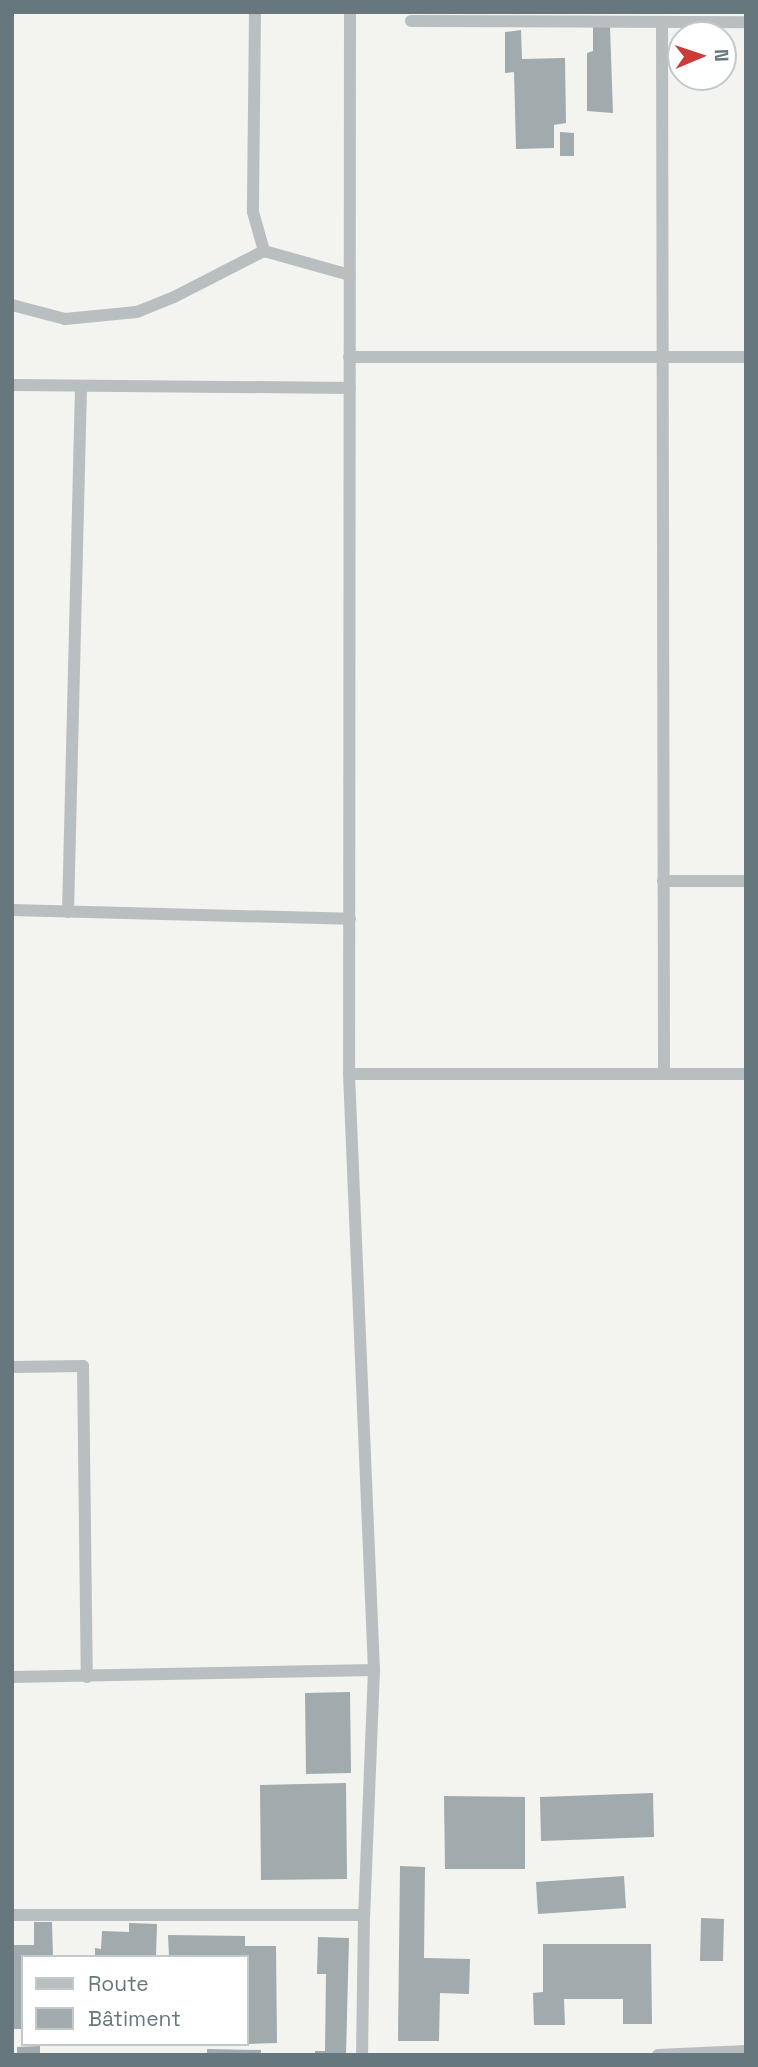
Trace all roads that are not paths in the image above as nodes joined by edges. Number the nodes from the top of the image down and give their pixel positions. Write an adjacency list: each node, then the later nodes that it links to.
1 (254, 12): 6 (street)
2 (350, 12): 7 (street)
3 (411, 21): 4 (street)
4 (662, 22): 5 (street); 10 (street)
5 (746, 22)
6 (264, 251): 7 (street); 8 (street)
7 (349, 275): 9 (street)
8 (12, 305)
9 (349, 357): 10 (street); 14 (street)
10 (664, 357): 11 (street); 15 (street)
11 (746, 357)
12 (12, 385): 13 (street)
13 (81, 386): 14 (street); 18 (street)
14 (350, 388): 19 (street)
15 (663, 881): 16 (street); 21 (street)
16 (746, 881)
17 (12, 910): 18 (street)
18 (68, 912): 19 (street)
19 (349, 919): 20 (street)
20 (349, 1074): 21 (street); 24 (street)
21 (664, 1074): 22 (street)
22 (746, 1074)
23 (12, 1367): 26 (street)
24 (374, 1670): 26 (street); 28 (street)
25 (12, 1677): 26 (street)
26 (87, 1677)
27 (12, 1915): 28 (street)
28 (364, 1915): 30 (street)
29 (746, 2051): 31 (street)
30 (362, 2055)
31 (658, 2055)

